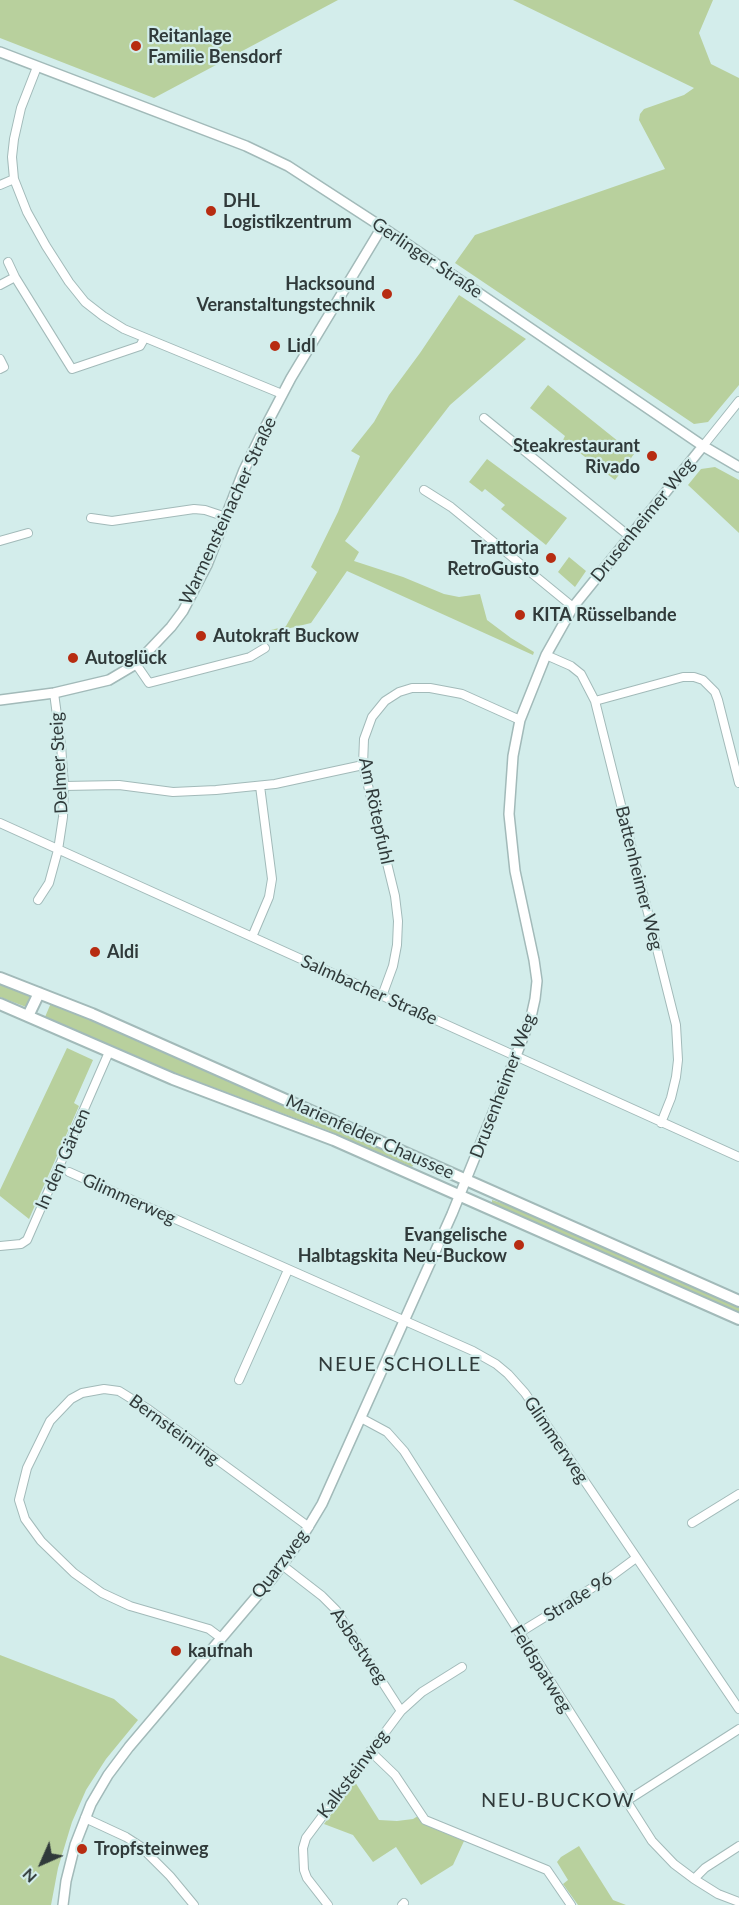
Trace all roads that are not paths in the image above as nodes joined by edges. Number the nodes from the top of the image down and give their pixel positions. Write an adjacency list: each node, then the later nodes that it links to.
1 (0, 52): 2 (street, Gerlinger Straße)
2 (37, 67): 3 (street); 5 (street, Gerlinger Straße)
3 (14, 179): 4 (street); 9 (street)
4 (0, 185)
5 (382, 227): 10 (street, Warmensteinacher Straße); 13 (street, Gerlinger Straße)
6 (8, 262): 7 (street)
7 (15, 277): 8 (street); 9 (street)
8 (0, 285)
9 (144, 339): 10 (street)
10 (282, 394): 16 (street, Warmensteinacher Straße)
11 (739, 401): 13 (street, Drusenheimer Weg)
12 (484, 418): 19 (street)
13 (703, 446): 14 (street, Gerlinger Straße); 19 (street, Drusenheimer Weg)
14 (739, 467)
15 (424, 490): 21 (street)
16 (226, 517): 17 (street); 24 (street, Warmensteinacher Straße)
17 (92, 518)
18 (28, 533): 20 (street)
19 (629, 536): 21 (street, Drusenheimer Weg)
20 (0, 541)
21 (573, 607): 23 (street, Drusenheimer Weg)
22 (265, 648): 24 (street)
23 (546, 655): 27 (street, Battenheimer Weg); 28 (street, Drusenheimer Weg)
24 (136, 664): 25 (street, Warmensteinacher Straße)
25 (54, 693): 26 (street, Warmensteinacher Straße); 31 (street, Delmer Steig)
26 (0, 700)
27 (595, 701): 30 (street); 44 (street, Battenheimer Weg)
28 (520, 720): 29 (street, Am Rötepfuhl); 43 (street, Drusenheimer Weg)
29 (363, 765): 32 (street); 39 (street, Am Rötepfuhl)
30 (739, 783)
31 (64, 786): 32 (street); 34 (street, Delmer Steig)
32 (260, 786): 36 (street)
33 (0, 823): 34 (street, Salmbacher Straße)
34 (58, 850): 35 (street, Delmer Steig); 36 (street, Salmbacher Straße)
35 (38, 900)
36 (252, 937): 39 (street, Salmbacher Straße)
37 (0, 978): 38 (main road, Marienfelder Chaussee)
38 (39, 993): 41 (main road); 47 (main road, Marienfelder Chaussee)
39 (382, 996): 43 (street, Salmbacher Straße)
40 (0, 1004): 41 (main road, Marienfelder Chaussee)
41 (28, 1016): 42 (main road, Marienfelder Chaussee)
42 (109, 1052): 48 (main road, Marienfelder Chaussee); 49 (street, In den Gärten)
43 (516, 1057): 44 (street, Salmbacher Straße); 47 (street, Drusenheimer Weg)
44 (661, 1123): 45 (street, Salmbacher Straße)
45 (739, 1157)
46 (69, 1172): 50 (street, Glimmerweg)
47 (467, 1180): 48 (street, Drusenheimer Weg); 51 (main road, Marienfelder Chaussee)
48 (460, 1195): 52 (main road, Marienfelder Chaussee); 53 (street, Quarzweg)
49 (0, 1246)
50 (288, 1270): 53 (street, Glimmerweg); 54 (street)
51 (739, 1301)
52 (739, 1319)
53 (404, 1322): 55 (street, Quarzweg); 59 (street, Glimmerweg)
54 (239, 1380)
55 (362, 1418): 58 (street, Quarzweg); 61 (street, Feldspatweg)
56 (739, 1494): 57 (street)
57 (692, 1522)
58 (309, 1527): 60 (street, Quarzweg); 62 (street, Bernsteinring)
59 (636, 1558): 61 (street, Straße 96); 64 (street, Glimmerweg)
60 (282, 1565): 62 (street, Quarzweg); 65 (street, Asbestweg)
61 (519, 1634): 68 (street, Feldspatweg)
62 (221, 1638): 69 (street, Quarzweg)
63 (462, 1667): 65 (street, Kalksteinweg)
64 (739, 1709)
65 (401, 1711): 67 (street, Kalksteinweg)
66 (739, 1729): 68 (street)
67 (370, 1751): 75 (street, Kalksteinweg); 76 (street)
68 (625, 1802): 71 (street, Feldspatweg)
69 (85, 1818): 73 (street, Quarzweg); 74 (street)
70 (739, 1846): 71 (street)
71 (694, 1879): 72 (street, Feldspatweg)
72 (739, 1902)
73 (63, 1905)
74 (194, 1905)
75 (328, 1905)
76 (571, 1905)

